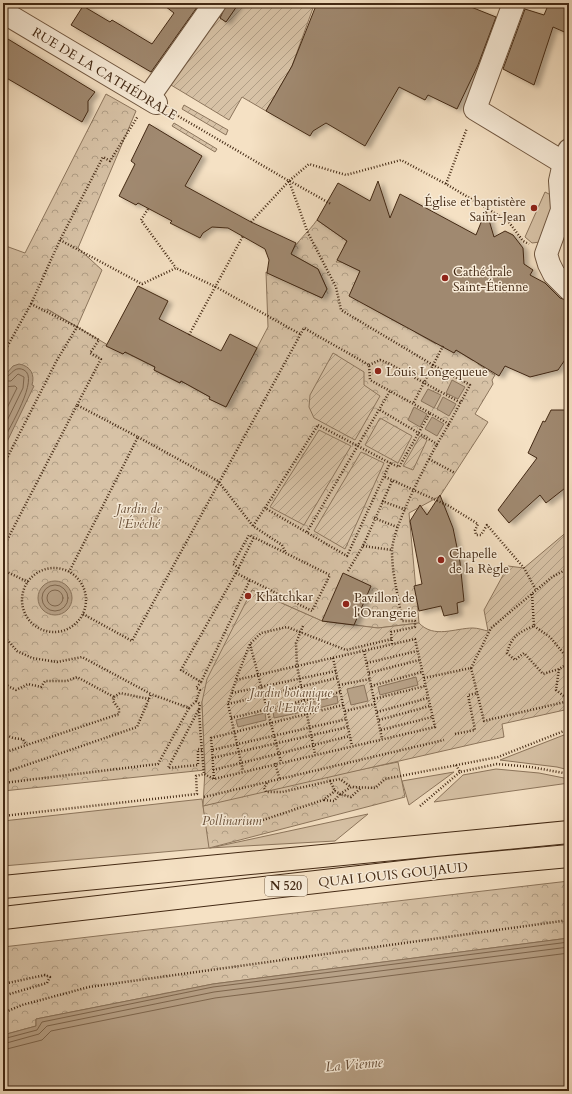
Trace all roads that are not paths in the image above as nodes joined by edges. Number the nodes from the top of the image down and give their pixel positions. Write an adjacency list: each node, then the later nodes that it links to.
1 (215, 3): 3 (street, RUE DE LA CATHÉDRALE)
2 (514, 3): 4 (street)
3 (3, 12)
4 (566, 156): 5 (street)
5 (569, 289)
6 (569, 832): 8 (main road, QUAI LOUIS GOUJAUD / N 520)
7 (569, 856): 9 (main road, QUAI LOUIS GOUJAUD / N 520)
8 (3, 887)
9 (3, 918)

